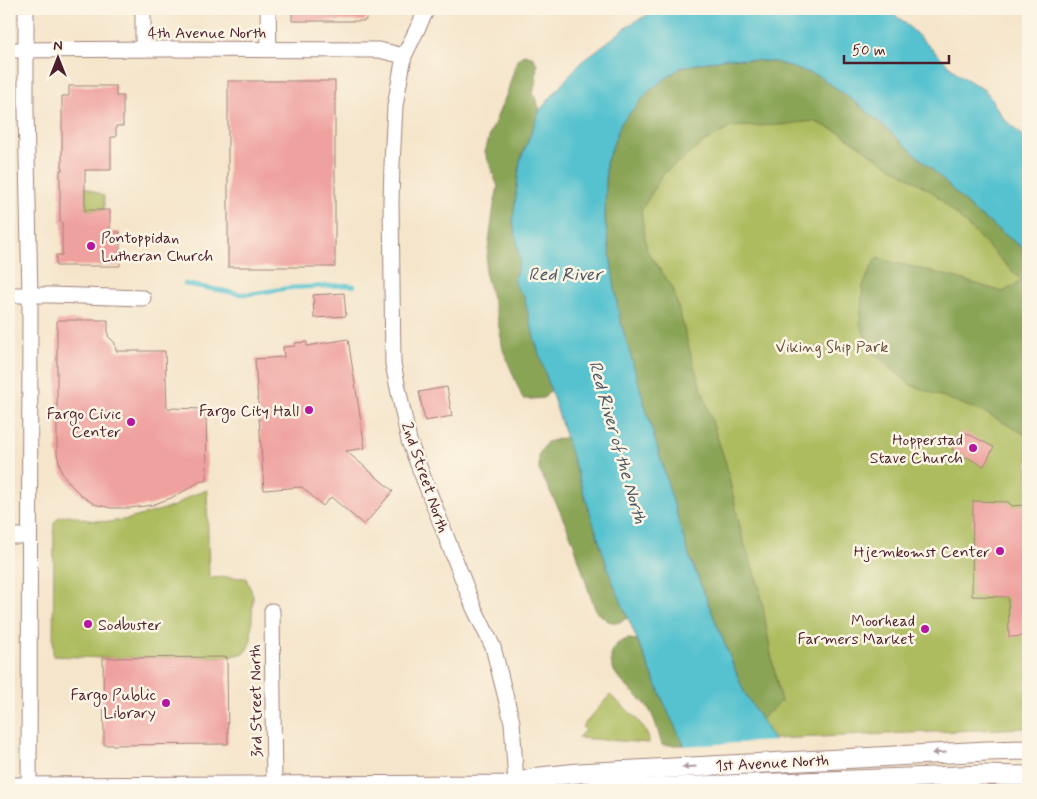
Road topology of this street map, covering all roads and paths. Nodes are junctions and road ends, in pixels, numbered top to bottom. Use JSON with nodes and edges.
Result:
{"nodes":[{"id":1,"x":26,"y":9,"type":"edge"},
{"id":2,"x":143,"y":9,"type":"edge"},
{"id":3,"x":268,"y":9,"type":"edge"},
{"id":4,"x":427,"y":9,"type":"edge"},
{"id":5,"x":143,"y":49,"type":"junction"},
{"id":6,"x":268,"y":49,"type":"junction"},
{"id":7,"x":9,"y":50,"type":"edge"},
{"id":8,"x":26,"y":50,"type":"junction"},
{"id":9,"x":404,"y":56,"type":"junction"},
{"id":10,"x":9,"y":295,"type":"edge"},
{"id":11,"x":30,"y":296,"type":"junction"},
{"id":12,"x":142,"y":298,"type":"dead end"},
{"id":13,"x":9,"y":536,"type":"edge"},
{"id":14,"x":29,"y":536,"type":"junction"},
{"id":15,"x":272,"y":611,"type":"dead end"},
{"id":16,"x":1028,"y":750,"type":"edge"},
{"id":17,"x":1028,"y":776,"type":"edge"},
{"id":18,"x":9,"y":785,"type":"edge"},
{"id":19,"x":274,"y":787,"type":"edge"},
{"id":20,"x":516,"y":787,"type":"edge"},
{"id":21,"x":29,"y":788,"type":"edge"},
{"id":22,"x":547,"y":790,"type":"edge"},
{"id":23,"x":595,"y":790,"type":"edge"}],
"edges":[{"from":1,"to":8,"type":"street"},
{"from":2,"to":5,"type":"street"},
{"from":3,"to":6,"type":"street"},
{"from":4,"to":9,"type":"street","name":"2nd Street North"},
{"from":5,"to":6,"type":"street","name":"4th Avenue North"},
{"from":5,"to":8,"type":"street","name":"4th Avenue North"},
{"from":6,"to":9,"type":"street","name":"4th Avenue North"},
{"from":7,"to":8,"type":"street","name":"4th Avenue North"},
{"from":8,"to":11,"type":"street"},
{"from":9,"to":20,"type":"street","name":"2nd Street North"},
{"from":10,"to":11,"type":"street"},
{"from":11,"to":12,"type":"street"},
{"from":11,"to":14,"type":"street"},
{"from":13,"to":14,"type":"street"},
{"from":14,"to":21,"type":"street"},
{"from":15,"to":19,"type":"street","name":"3rd Street North"},
{"from":16,"to":20,"type":"main road","name":"1st Avenue North","one_way":true},
{"from":17,"to":23,"type":"main road","name":"1st Avenue North"},
{"from":18,"to":21,"type":"street","name":"1st Avenue North"},
{"from":19,"to":20,"type":"street","name":"1st Avenue North"},
{"from":19,"to":21,"type":"street","name":"1st Avenue North"},
{"from":20,"to":22,"type":"main road","name":"1st Avenue North"}]}
